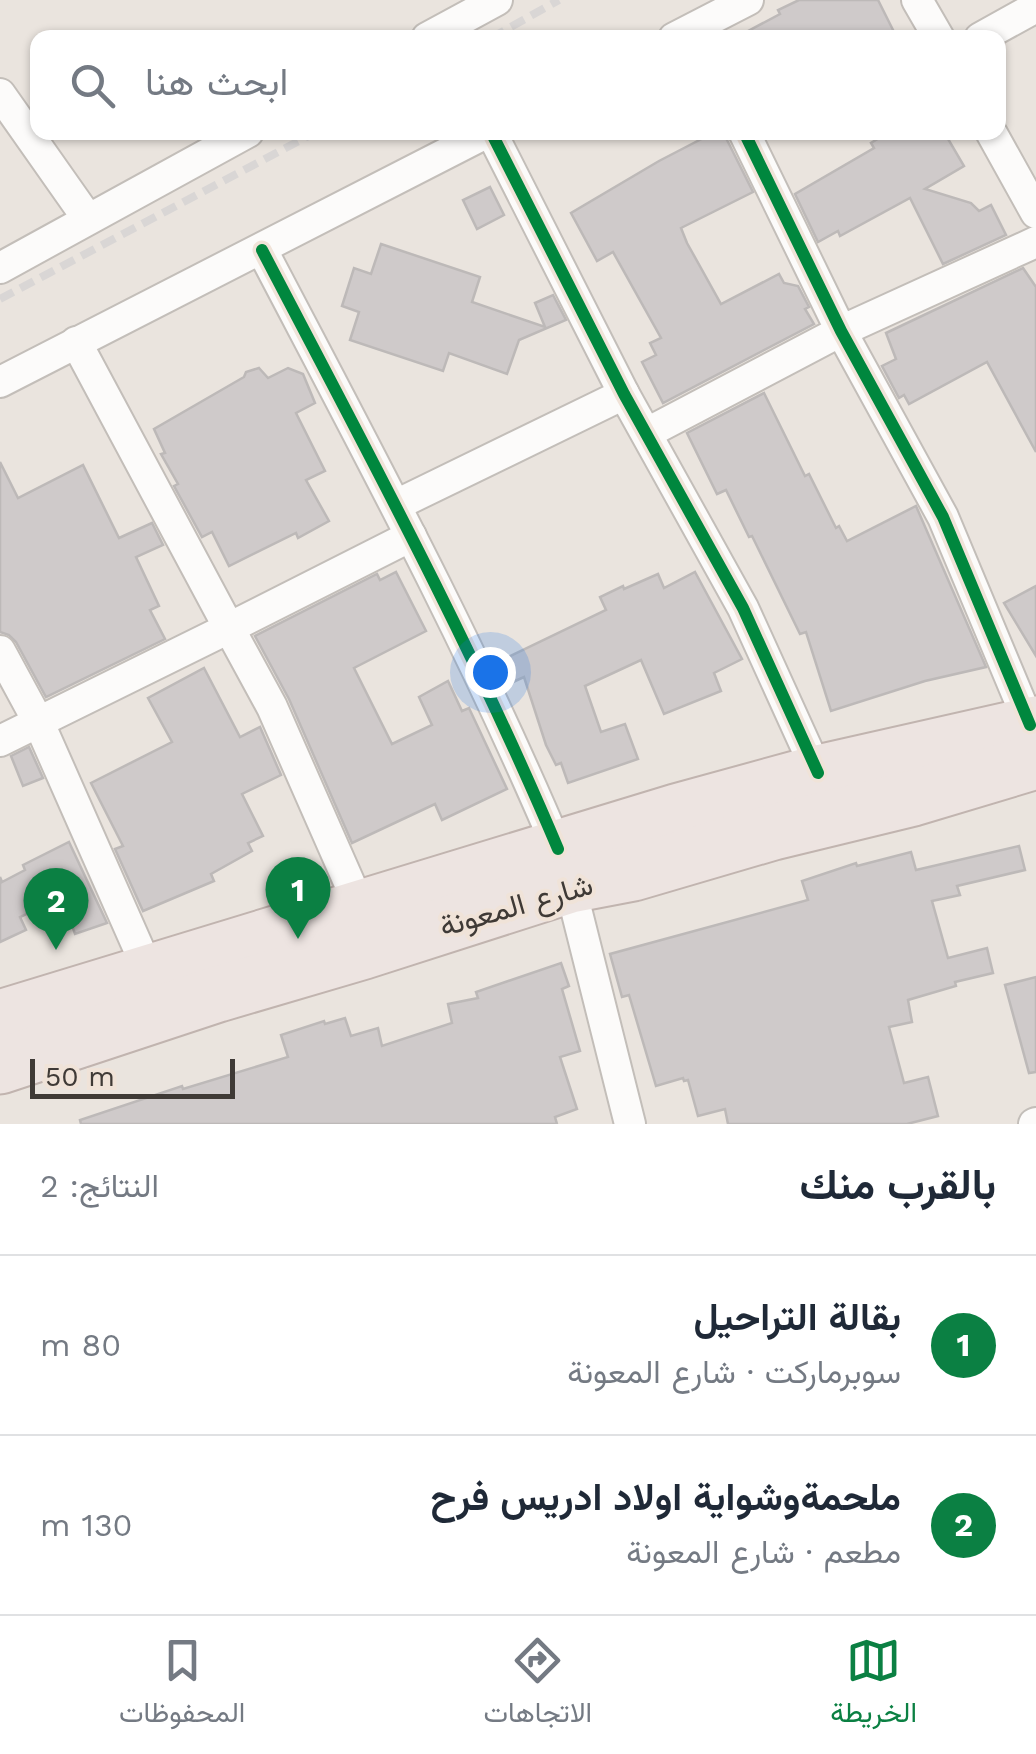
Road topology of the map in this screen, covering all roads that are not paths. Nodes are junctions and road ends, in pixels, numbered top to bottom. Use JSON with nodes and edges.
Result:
{"nodes":[{"id":1,"x":497,"y":0,"type":"edge"},
{"id":2,"x":748,"y":0,"type":"edge"},
{"id":3,"x":917,"y":0,"type":"edge"},
{"id":4,"x":1036,"y":7,"type":"edge"},
{"id":5,"x":441,"y":30,"type":"edge"},
{"id":6,"x":695,"y":30,"type":"edge"},
{"id":7,"x":934,"y":30,"type":"edge"},
{"id":8,"x":994,"y":30,"type":"edge"},
{"id":9,"x":0,"y":94,"type":"edge"},
{"id":10,"x":30,"y":137,"type":"edge"},
{"id":11,"x":32,"y":140,"type":"edge"},
{"id":12,"x":233,"y":140,"type":"edge"},
{"id":13,"x":475,"y":140,"type":"edge"},
{"id":14,"x":494,"y":140,"type":"edge"},
{"id":15,"x":748,"y":140,"type":"edge"},
{"id":16,"x":996,"y":140,"type":"edge"},
{"id":17,"x":1036,"y":213,"type":"edge"},
{"id":18,"x":88,"y":219,"type":"junction"},
{"id":19,"x":1036,"y":242,"type":"edge"},
{"id":20,"x":262,"y":250,"type":"junction"},
{"id":21,"x":0,"y":268,"type":"edge"},
{"id":22,"x":841,"y":331,"type":"junction"},
{"id":23,"x":76,"y":342,"type":"junction"},
{"id":24,"x":0,"y":382,"type":"edge"},
{"id":25,"x":624,"y":394,"type":"junction"},
{"id":26,"x":647,"y":433,"type":"junction"},
{"id":27,"x":396,"y":505,"type":"junction"},
{"id":28,"x":411,"y":536,"type":"junction"},
{"id":29,"x":229,"y":628,"type":"junction"},
{"id":30,"x":0,"y":651,"type":"edge"},
{"id":31,"x":39,"y":723,"type":"junction"},
{"id":32,"x":1034,"y":737,"type":"edge"},
{"id":33,"x":0,"y":741,"type":"edge"},
{"id":34,"x":818,"y":773,"type":"junction"},
{"id":35,"x":564,"y":867,"type":"junction"},
{"id":36,"x":360,"y":907,"type":"junction"},
{"id":37,"x":149,"y":972,"type":"junction"},
{"id":38,"x":0,"y":1018,"type":"edge"},
{"id":39,"x":0,"y":1066,"type":"edge"},
{"id":40,"x":630,"y":1124,"type":"edge"}],
"edges":[{"from":1,"to":5,"type":"street"},
{"from":2,"to":6,"type":"street"},
{"from":3,"to":7,"type":"street"},
{"from":4,"to":8,"type":"street"},
{"from":9,"to":10,"type":"street"},
{"from":11,"to":18,"type":"street"},
{"from":12,"to":18,"type":"street"},
{"from":13,"to":20,"type":"street"},
{"from":14,"to":25,"type":"street"},
{"from":15,"to":22,"type":"street"},
{"from":16,"to":17,"type":"street"},
{"from":18,"to":21,"type":"street"},
{"from":19,"to":22,"type":"street"},
{"from":20,"to":23,"type":"street"},
{"from":20,"to":27,"type":"street"},
{"from":22,"to":26,"type":"street"},
{"from":22,"to":32,"type":"street"},
{"from":23,"to":24,"type":"street"},
{"from":23,"to":29,"type":"street"},
{"from":25,"to":26,"type":"street"},
{"from":25,"to":27,"type":"street"},
{"from":26,"to":34,"type":"street"},
{"from":27,"to":28,"type":"street"},
{"from":28,"to":29,"type":"street"},
{"from":28,"to":35,"type":"street"},
{"from":29,"to":31,"type":"street"},
{"from":29,"to":36,"type":"street"},
{"from":30,"to":31,"type":"street"},
{"from":31,"to":33,"type":"street"},
{"from":31,"to":37,"type":"street"},
{"from":32,"to":34,"type":"highway","name":"شارع المعونة"},
{"from":32,"to":35,"type":"highway","name":"شارع المعونة"},
{"from":34,"to":35,"type":"highway","name":"شارع المعونة"},
{"from":35,"to":36,"type":"highway","name":"شارع المعونة"},
{"from":35,"to":39,"type":"highway","name":"شارع المعونة"},
{"from":35,"to":40,"type":"street"},
{"from":36,"to":37,"type":"highway","name":"شارع المعونة"},
{"from":37,"to":38,"type":"highway","name":"شارع المعونة"}]}
